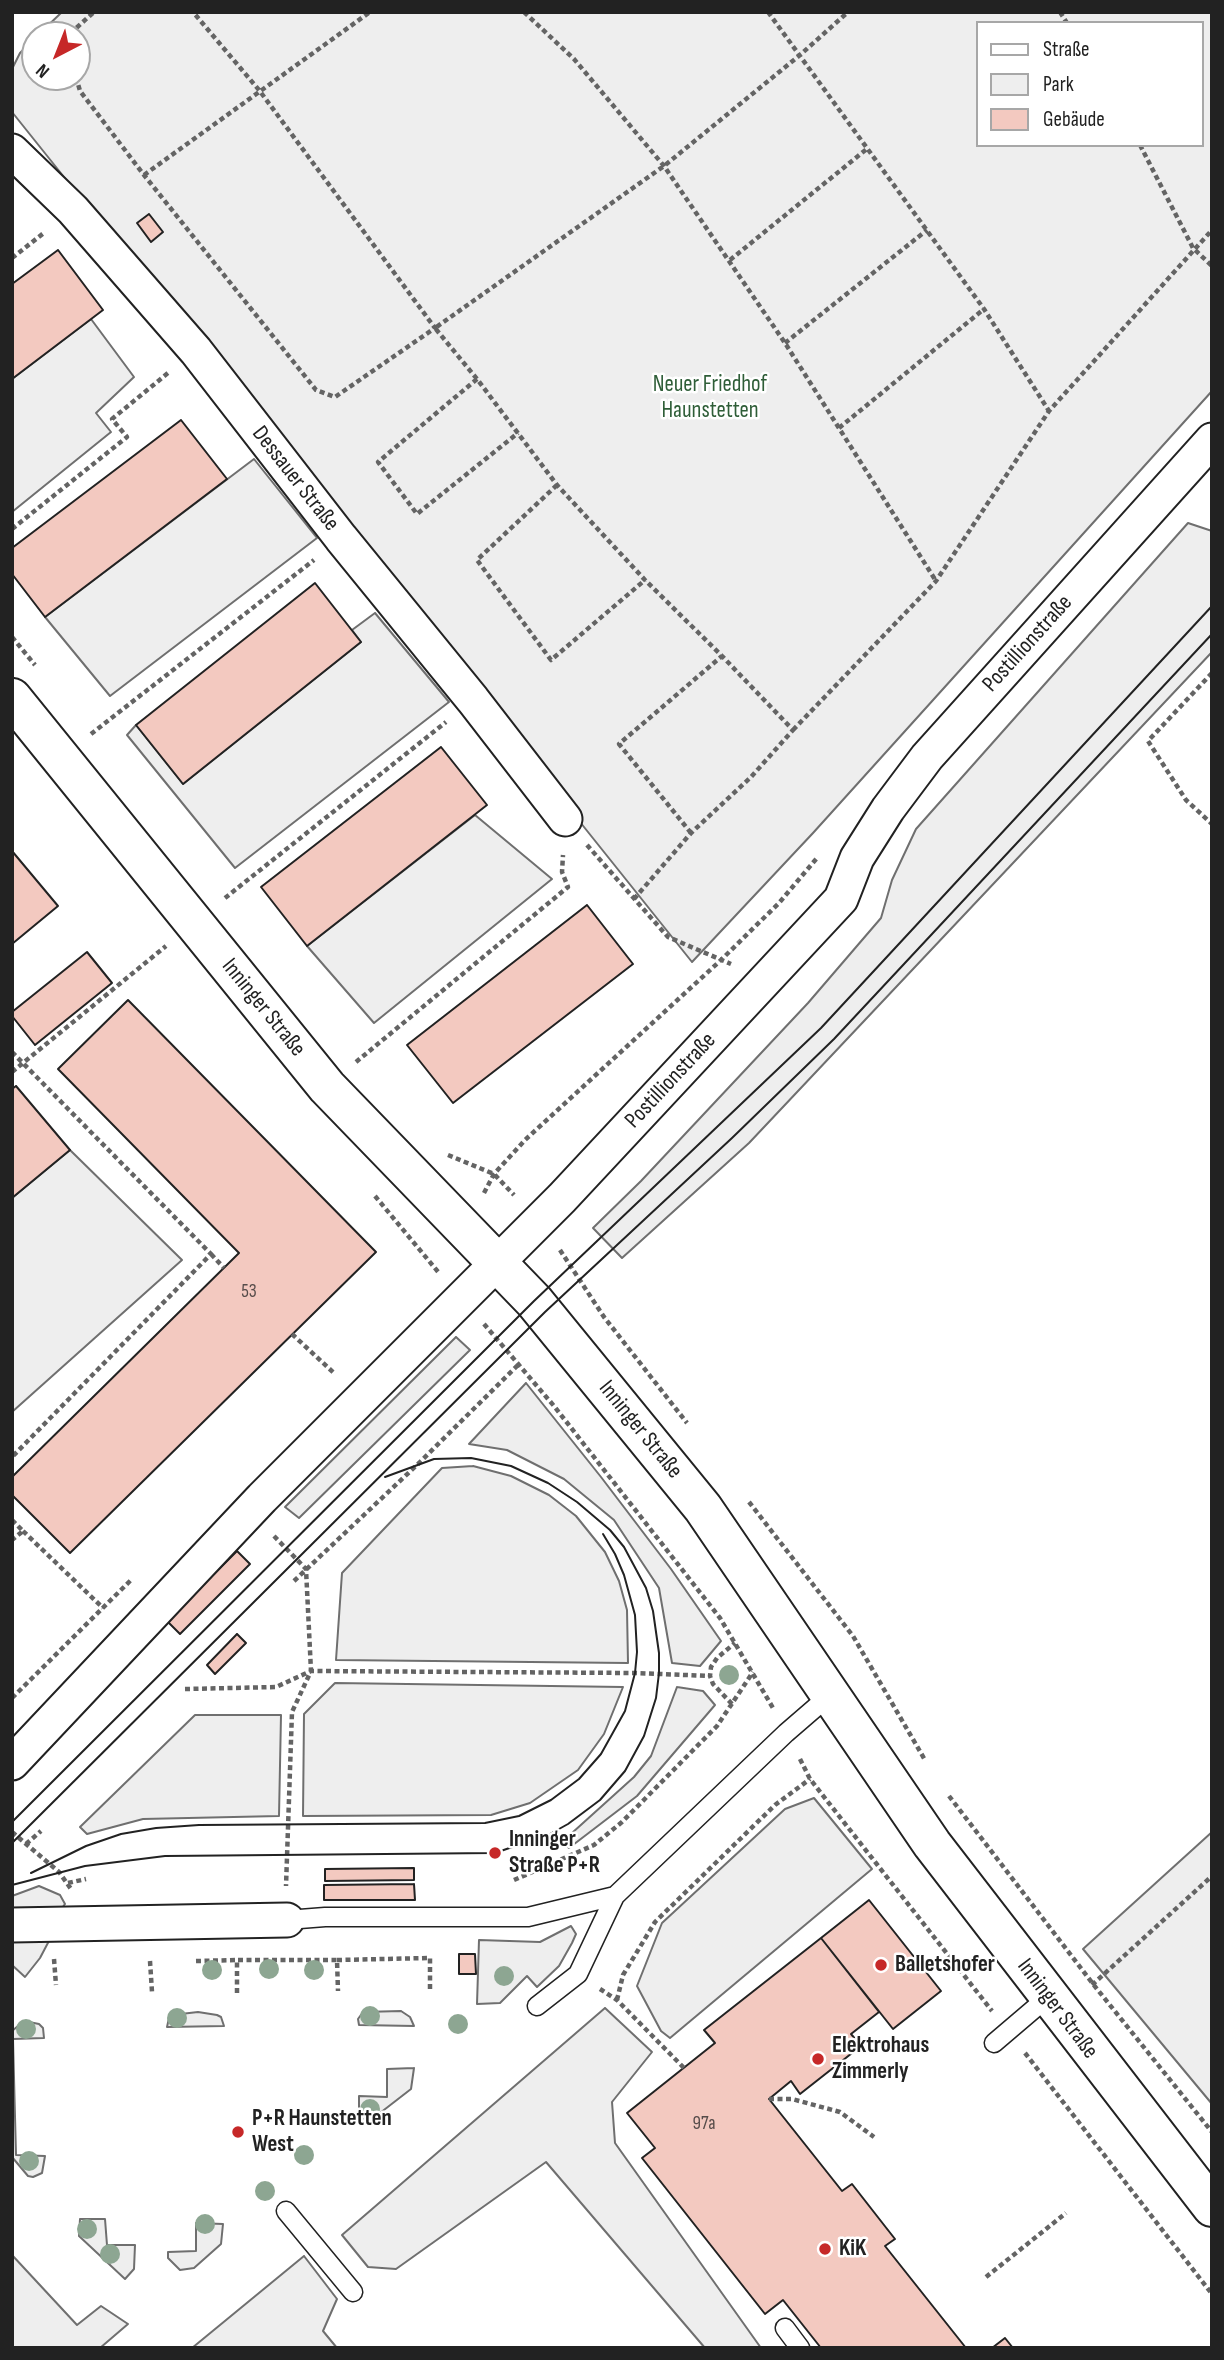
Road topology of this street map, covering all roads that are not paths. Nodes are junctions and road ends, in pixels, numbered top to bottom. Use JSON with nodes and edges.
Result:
{"nodes":[{"id":1,"x":12,"y":151,"type":"edge"},
{"id":2,"x":1212,"y":440,"type":"edge"},
{"id":3,"x":12,"y":698,"type":"edge"},
{"id":4,"x":565,"y":819,"type":"road end"},
{"id":5,"x":498,"y":1263,"type":"junction"},
{"id":6,"x":830,"y":1695,"type":"junction"},
{"id":7,"x":12,"y":1763,"type":"edge"},
{"id":8,"x":615,"y":1896,"type":"junction"},
{"id":9,"x":287,"y":1920,"type":"joint"},
{"id":10,"x":12,"y":1925,"type":"edge"},
{"id":11,"x":537,"y":2006,"type":"dead end"},
{"id":12,"x":1055,"y":2007,"type":"junction"},
{"id":13,"x":994,"y":2043,"type":"dead end"},
{"id":14,"x":1212,"y":2207,"type":"edge"},
{"id":15,"x":286,"y":2211,"type":"dead end"},
{"id":16,"x":352,"y":2292,"type":"dead end"},
{"id":17,"x":785,"y":2328,"type":"dead end"},
{"id":18,"x":800,"y":2348,"type":"edge"}],
"edges":[{"from":1,"to":4,"type":"street","name":"Dessauer Straße"},
{"from":2,"to":5,"type":"street","name":"Postillionstraße"},
{"from":3,"to":5,"type":"main road","name":"Inninger Straße"},
{"from":5,"to":6,"type":"main road","name":"Inninger Straße"},
{"from":5,"to":7,"type":"street","name":"Postillionstraße"},
{"from":6,"to":8,"type":"lane"},
{"from":6,"to":12,"type":"main road","name":"Inninger Straße"},
{"from":8,"to":9,"type":"lane"},
{"from":8,"to":11,"type":"lane"},
{"from":9,"to":10,"type":"street"},
{"from":12,"to":13,"type":"lane"},
{"from":12,"to":14,"type":"main road","name":"Inninger Straße"},
{"from":15,"to":16,"type":"lane"},
{"from":17,"to":18,"type":"lane"}]}
